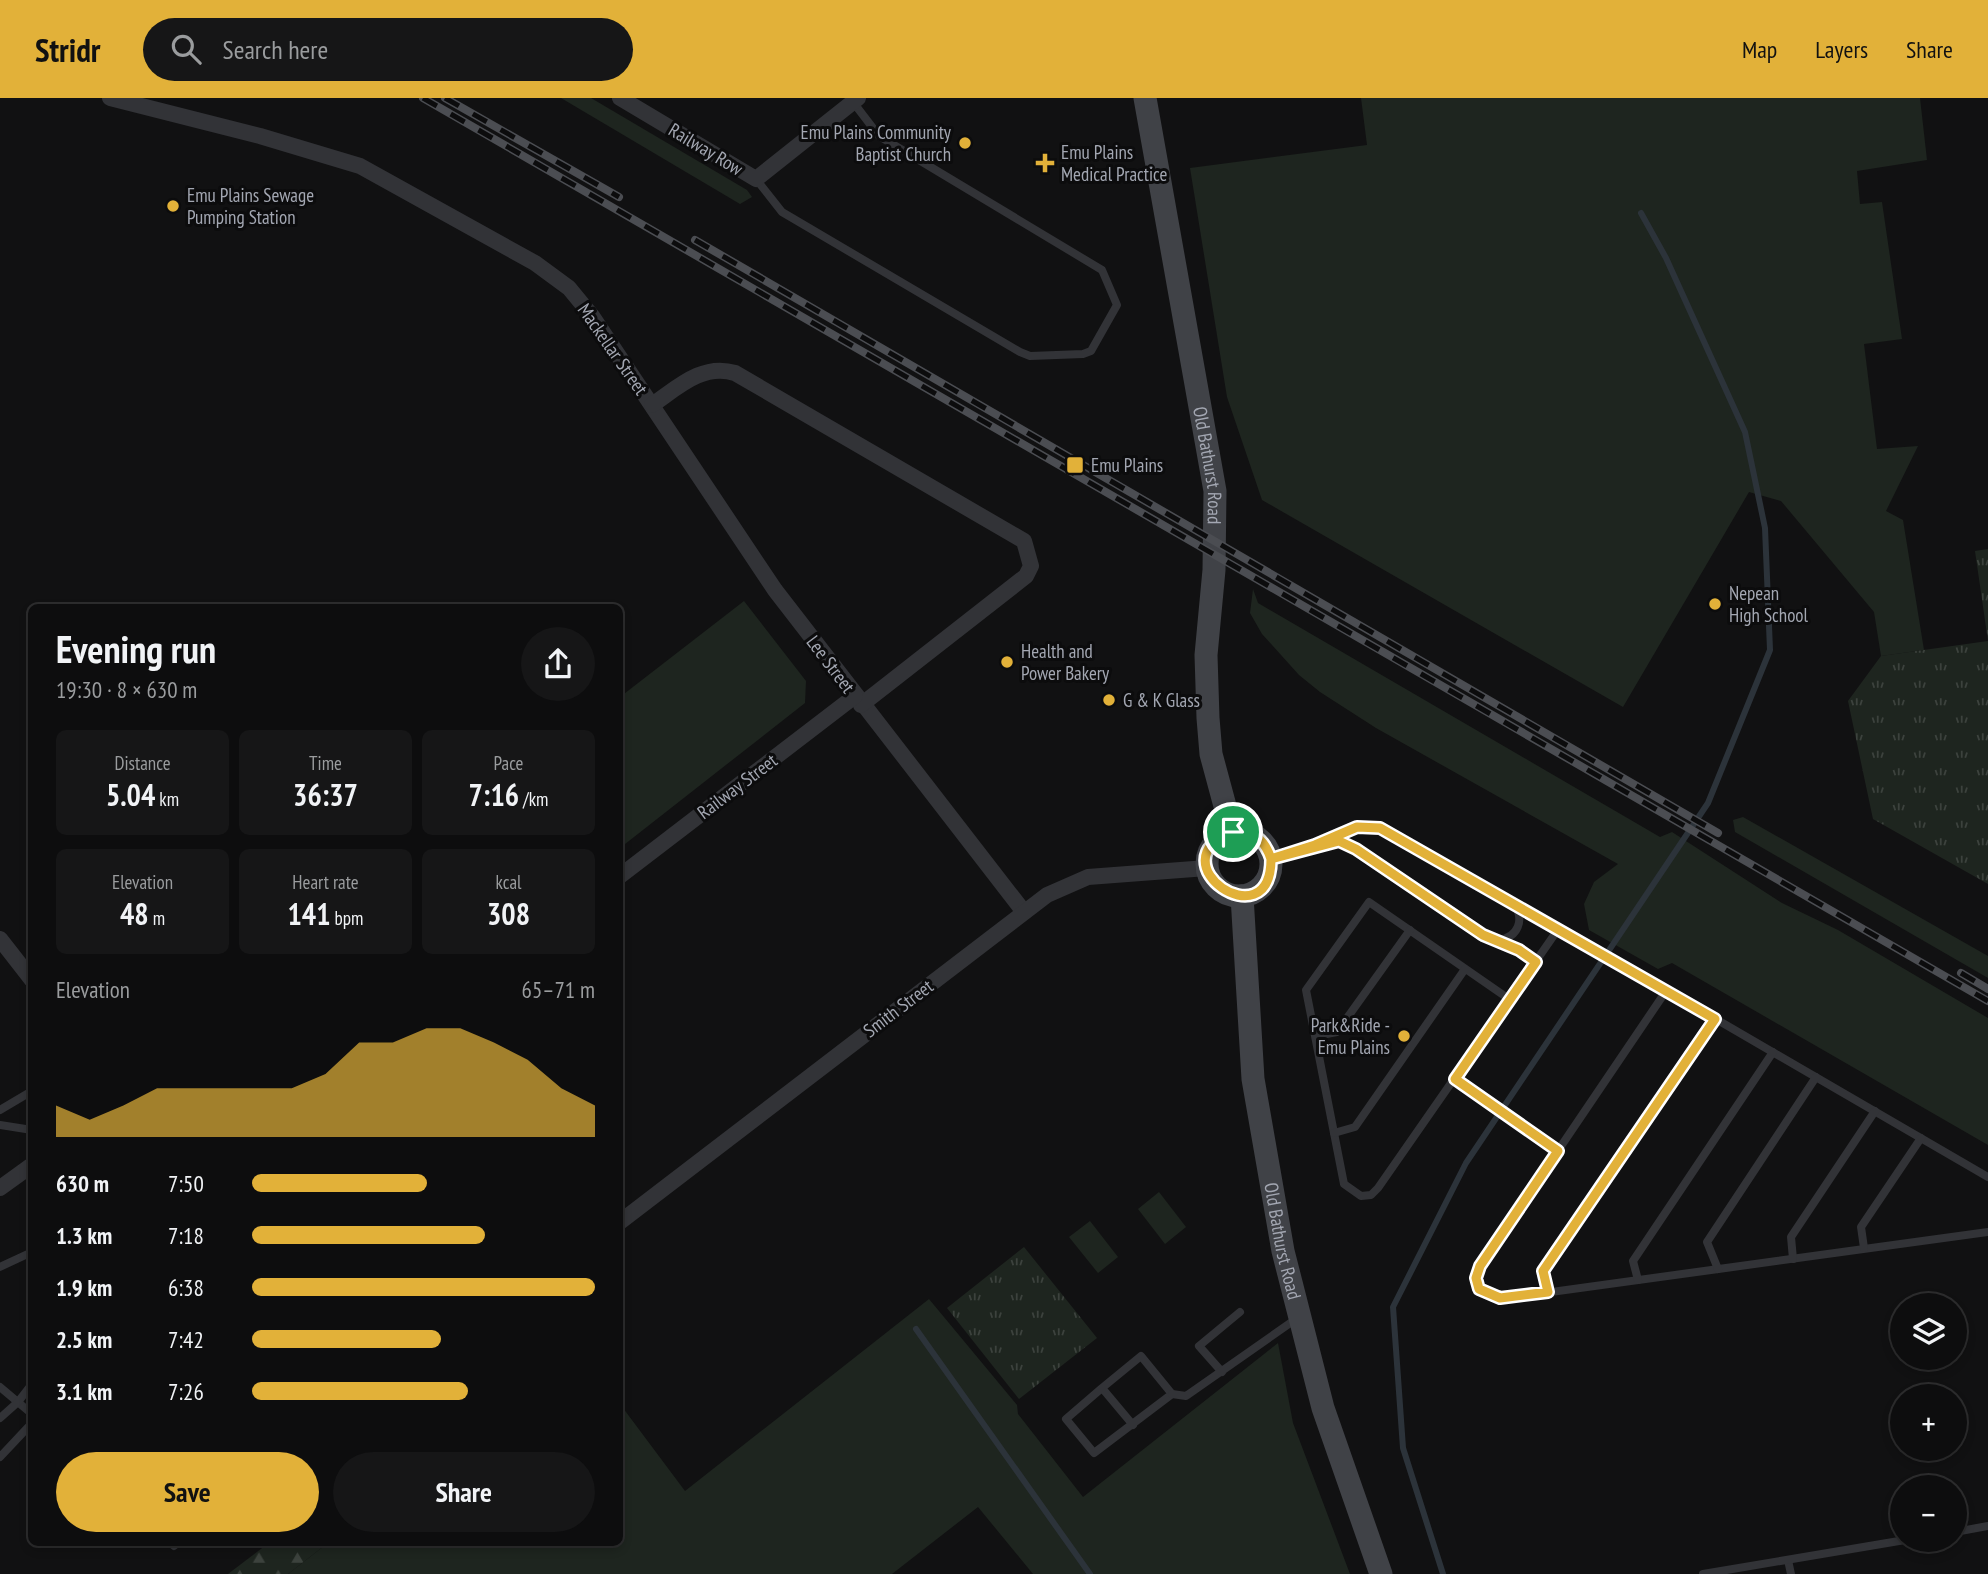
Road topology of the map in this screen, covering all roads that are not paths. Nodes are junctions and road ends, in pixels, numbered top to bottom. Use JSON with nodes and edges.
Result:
{"nodes":[{"id":1,"x":110,"y":98,"type":"edge"},
{"id":2,"x":620,"y":98,"type":"edge"},
{"id":3,"x":1145,"y":98,"type":"edge"},
{"id":4,"x":856,"y":100,"type":"edge"},
{"id":5,"x":756,"y":179,"type":"junction"},
{"id":6,"x":652,"y":405,"type":"junction"},
{"id":7,"x":858,"y":701,"type":"junction"},
{"id":8,"x":1233,"y":832,"type":"junction"},
{"id":9,"x":1315,"y":845,"type":"junction"},
{"id":10,"x":1271,"y":859,"type":"junction"},
{"id":11,"x":1207,"y":868,"type":"junction"},
{"id":12,"x":623,"y":874,"type":"edge"},
{"id":13,"x":1242,"y":896,"type":"junction"},
{"id":14,"x":1512,"y":901,"type":"junction"},
{"id":15,"x":1024,"y":912,"type":"junction"},
{"id":16,"x":1559,"y":928,"type":"junction"},
{"id":17,"x":1410,"y":930,"type":"junction"},
{"id":18,"x":0,"y":939,"type":"edge"},
{"id":19,"x":1494,"y":941,"type":"junction"},
{"id":20,"x":1536,"y":962,"type":"junction"},
{"id":21,"x":1465,"y":969,"type":"junction"},
{"id":22,"x":28,"y":976,"type":"edge"},
{"id":23,"x":1666,"y":991,"type":"junction"},
{"id":24,"x":1509,"y":999,"type":"junction"},
{"id":25,"x":1715,"y":1019,"type":"junction"},
{"id":26,"x":1316,"y":1037,"type":"junction"},
{"id":27,"x":1773,"y":1052,"type":"junction"},
{"id":28,"x":1816,"y":1077,"type":"junction"},
{"id":29,"x":1455,"y":1079,"type":"junction"},
{"id":30,"x":28,"y":1093,"type":"edge"},
{"id":31,"x":0,"y":1110,"type":"edge"},
{"id":32,"x":1875,"y":1111,"type":"junction"},
{"id":33,"x":0,"y":1125,"type":"edge"},
{"id":34,"x":28,"y":1129,"type":"edge"},
{"id":35,"x":1334,"y":1133,"type":"junction"},
{"id":36,"x":1921,"y":1138,"type":"junction"},
{"id":37,"x":1558,"y":1151,"type":"junction"},
{"id":38,"x":28,"y":1168,"type":"edge"},
{"id":39,"x":1988,"y":1177,"type":"edge"},
{"id":40,"x":0,"y":1188,"type":"edge"},
{"id":41,"x":623,"y":1220,"type":"edge"},
{"id":42,"x":1988,"y":1232,"type":"edge"},
{"id":43,"x":1864,"y":1248,"type":"junction"},
{"id":44,"x":28,"y":1254,"type":"edge"},
{"id":45,"x":1793,"y":1259,"type":"junction"},
{"id":46,"x":0,"y":1267,"type":"edge"},
{"id":47,"x":1718,"y":1269,"type":"junction"},
{"id":48,"x":1638,"y":1280,"type":"junction"},
{"id":49,"x":1548,"y":1292,"type":"junction"},
{"id":50,"x":1240,"y":1312,"type":"dead end"},
{"id":51,"x":1299,"y":1318,"type":"junction"},
{"id":52,"x":1222,"y":1372,"type":"junction"},
{"id":53,"x":0,"y":1387,"type":"edge"},
{"id":54,"x":1102,"y":1388,"type":"junction"},
{"id":55,"x":28,"y":1389,"type":"edge"},
{"id":56,"x":1172,"y":1394,"type":"junction"},
{"id":57,"x":18,"y":1402,"type":"junction"},
{"id":58,"x":28,"y":1411,"type":"edge"},
{"id":59,"x":0,"y":1418,"type":"edge"},
{"id":60,"x":1133,"y":1425,"type":"junction"},
{"id":61,"x":28,"y":1427,"type":"edge"},
{"id":62,"x":0,"y":1457,"type":"edge"},
{"id":63,"x":1988,"y":1526,"type":"edge"},
{"id":64,"x":1967,"y":1530,"type":"edge"},
{"id":65,"x":1890,"y":1543,"type":"edge"},
{"id":66,"x":1788,"y":1560,"type":"junction"},
{"id":67,"x":1381,"y":1574,"type":"edge"},
{"id":68,"x":1703,"y":1574,"type":"edge"},
{"id":69,"x":1791,"y":1574,"type":"edge"}],
"edges":[{"from":1,"to":6,"type":"street","name":"Mackellar Street"},
{"from":2,"to":5,"type":"street","name":"Railway Row"},
{"from":3,"to":8,"type":"main road","name":"Old Bathurst Road"},
{"from":4,"to":5,"type":"street"},
{"from":4,"to":5,"type":"lane"},
{"from":6,"to":7,"type":"street","name":"Lee Street"},
{"from":6,"to":7,"type":"street","name":"Mackellar Street"},
{"from":7,"to":12,"type":"street","name":"Railway Street"},
{"from":7,"to":15,"type":"street","name":"Lee Street"},
{"from":8,"to":10,"type":"main road"},
{"from":8,"to":11,"type":"main road"},
{"from":9,"to":10,"type":"lane"},
{"from":9,"to":14,"type":"lane"},
{"from":9,"to":19,"type":"lane"},
{"from":10,"to":13,"type":"main road"},
{"from":11,"to":13,"type":"main road"},
{"from":11,"to":15,"type":"street","name":"Smith Street"},
{"from":13,"to":51,"type":"main road","name":"Old Bathurst Road"},
{"from":14,"to":16,"type":"lane"},
{"from":14,"to":19,"type":"lane"},
{"from":15,"to":41,"type":"street","name":"Smith Street"},
{"from":16,"to":20,"type":"lane"},
{"from":16,"to":23,"type":"lane"},
{"from":17,"to":21,"type":"lane"},
{"from":17,"to":26,"type":"lane"},
{"from":17,"to":26,"type":"lane"},
{"from":18,"to":22,"type":"street"},
{"from":19,"to":20,"type":"lane"},
{"from":20,"to":24,"type":"lane"},
{"from":21,"to":24,"type":"lane"},
{"from":21,"to":35,"type":"lane"},
{"from":23,"to":25,"type":"lane"},
{"from":23,"to":37,"type":"lane"},
{"from":24,"to":29,"type":"lane"},
{"from":25,"to":27,"type":"lane"},
{"from":25,"to":49,"type":"lane"},
{"from":26,"to":35,"type":"lane"},
{"from":27,"to":28,"type":"lane"},
{"from":27,"to":48,"type":"lane"},
{"from":28,"to":32,"type":"lane"},
{"from":28,"to":47,"type":"lane"},
{"from":29,"to":35,"type":"lane"},
{"from":29,"to":37,"type":"lane"},
{"from":30,"to":31,"type":"lane"},
{"from":32,"to":36,"type":"lane"},
{"from":32,"to":45,"type":"lane"},
{"from":33,"to":34,"type":"lane"},
{"from":36,"to":39,"type":"lane"},
{"from":36,"to":43,"type":"lane"},
{"from":37,"to":49,"type":"lane"},
{"from":38,"to":40,"type":"street"},
{"from":42,"to":43,"type":"lane"},
{"from":43,"to":45,"type":"lane"},
{"from":44,"to":46,"type":"lane"},
{"from":45,"to":47,"type":"lane"},
{"from":47,"to":48,"type":"lane"},
{"from":48,"to":49,"type":"lane"},
{"from":50,"to":52,"type":"lane"},
{"from":51,"to":52,"type":"lane"},
{"from":51,"to":67,"type":"main road","name":"Old Bathurst Road"},
{"from":52,"to":56,"type":"lane"},
{"from":53,"to":57,"type":"lane"},
{"from":54,"to":56,"type":"lane"},
{"from":54,"to":60,"type":"lane"},
{"from":54,"to":60,"type":"lane"},
{"from":55,"to":57,"type":"lane"},
{"from":56,"to":60,"type":"lane"},
{"from":57,"to":58,"type":"lane"},
{"from":57,"to":59,"type":"lane"},
{"from":61,"to":62,"type":"lane"},
{"from":63,"to":64,"type":"lane"},
{"from":65,"to":66,"type":"lane"},
{"from":66,"to":68,"type":"lane"},
{"from":66,"to":69,"type":"lane"}]}
